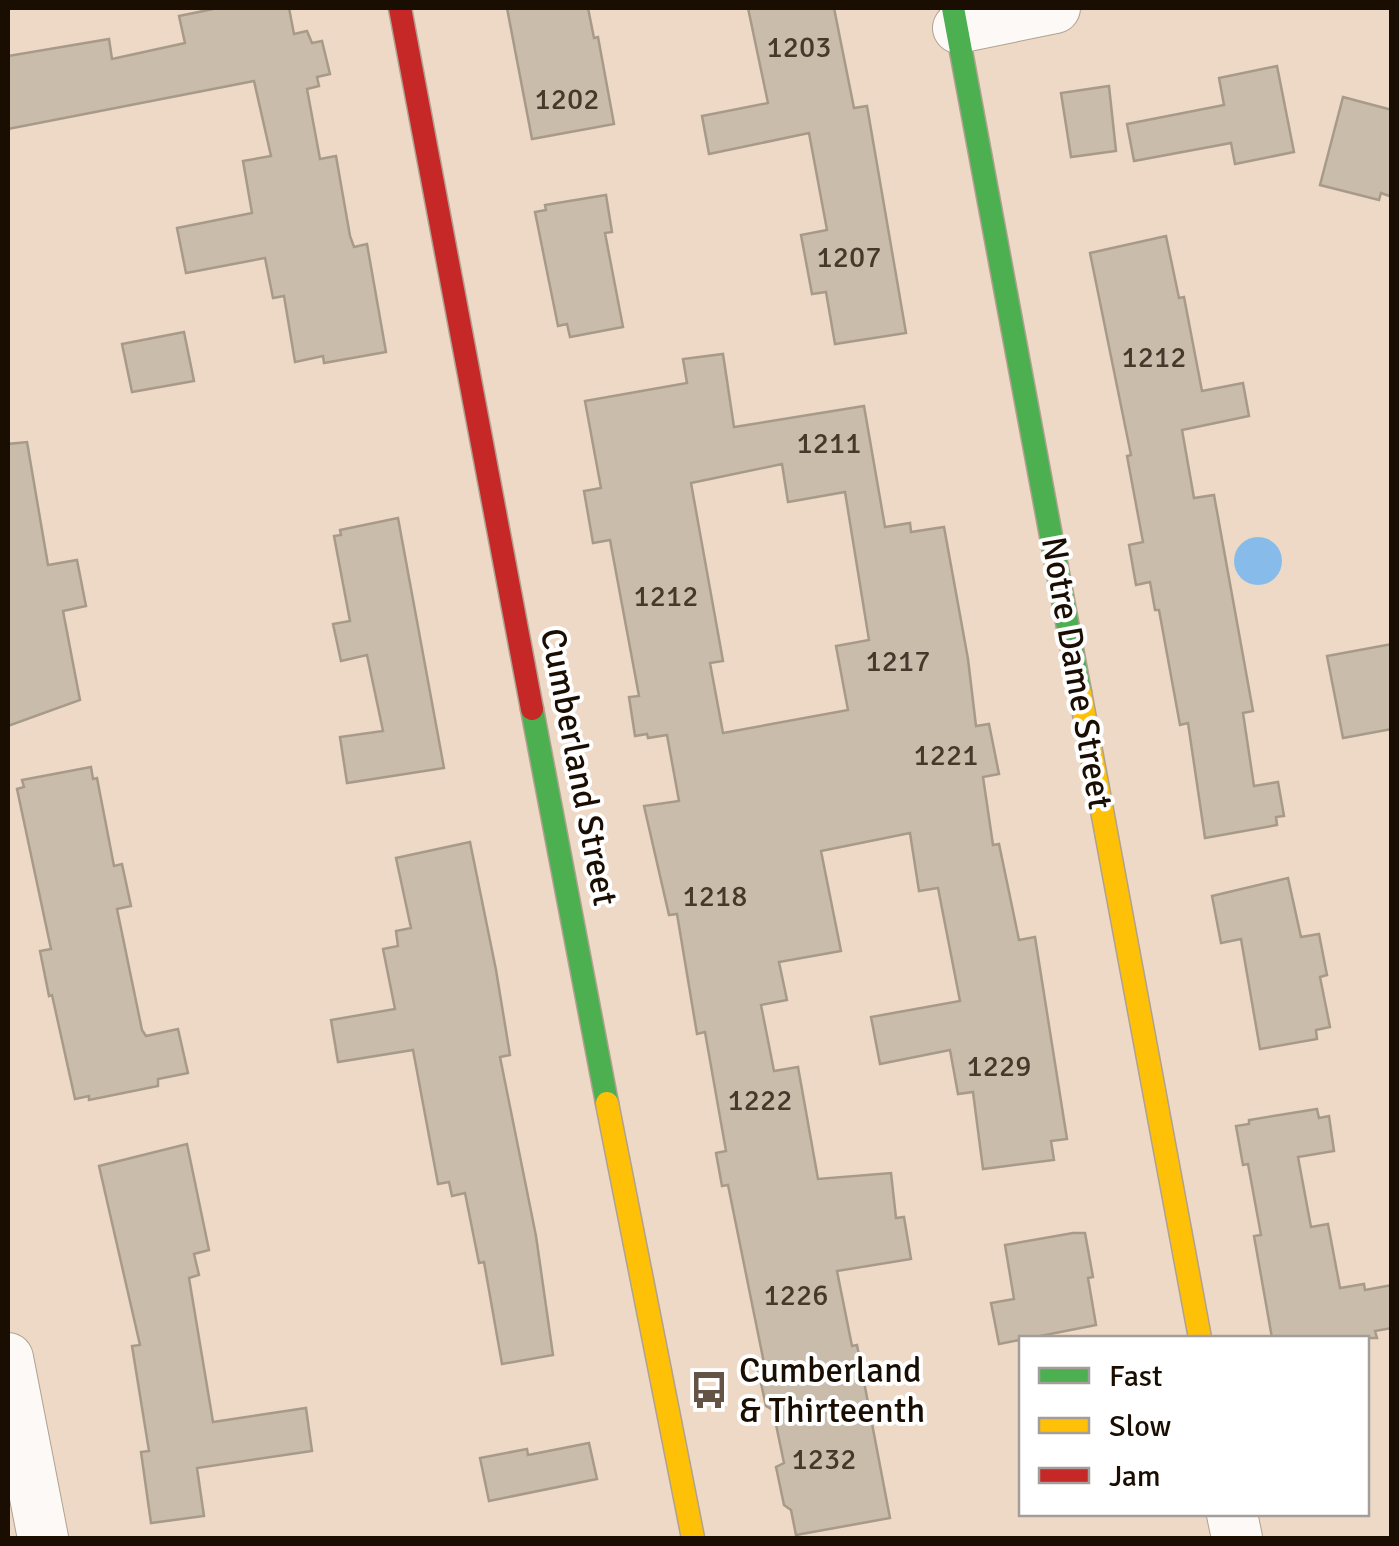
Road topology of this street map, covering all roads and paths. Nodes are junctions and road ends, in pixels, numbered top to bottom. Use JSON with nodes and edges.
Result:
{"nodes":[{"id":1,"x":400,"y":8,"type":"edge"},
{"id":2,"x":1054,"y":8,"type":"edge"},
{"id":3,"x":956,"y":18,"type":"edge"},
{"id":4,"x":1200,"y":1336,"type":"edge"},
{"id":5,"x":8,"y":1358,"type":"edge"},
{"id":6,"x":43,"y":1538,"type":"edge"},
{"id":7,"x":693,"y":1538,"type":"edge"}],
"edges":[{"from":1,"to":7,"type":"street","name":"Cumberland Street"},
{"from":2,"to":3,"type":"street"},
{"from":3,"to":4,"type":"street","name":"Notre Dame Street"},
{"from":5,"to":6,"type":"street"}]}
